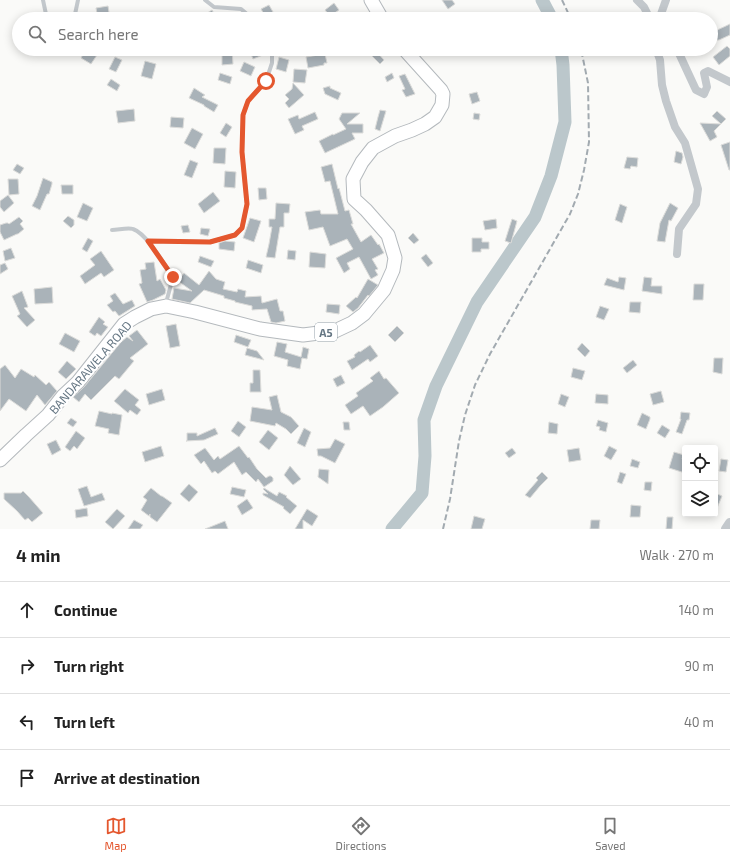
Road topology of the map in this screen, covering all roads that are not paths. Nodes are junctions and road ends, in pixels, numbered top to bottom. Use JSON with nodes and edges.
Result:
{"nodes":[{"id":1,"x":43,"y":0,"type":"edge"},
{"id":2,"x":78,"y":0,"type":"edge"},
{"id":3,"x":205,"y":0,"type":"edge"},
{"id":4,"x":371,"y":0,"type":"edge"},
{"id":5,"x":637,"y":0,"type":"edge"},
{"id":6,"x":666,"y":0,"type":"edge"},
{"id":7,"x":46,"y":12,"type":"edge"},
{"id":8,"x":75,"y":12,"type":"edge"},
{"id":9,"x":245,"y":12,"type":"edge"},
{"id":10,"x":378,"y":12,"type":"edge"},
{"id":11,"x":646,"y":12,"type":"edge"},
{"id":12,"x":662,"y":12,"type":"edge"},
{"id":13,"x":272,"y":56,"type":"edge"},
{"id":14,"x":410,"y":56,"type":"edge"},
{"id":15,"x":659,"y":56,"type":"edge"},
{"id":16,"x":680,"y":56,"type":"edge"},
{"id":17,"x":730,"y":82,"type":"edge"},
{"id":18,"x":112,"y":230,"type":"dead end"},
{"id":19,"x":148,"y":241,"type":"junction"},
{"id":20,"x":677,"y":254,"type":"dead end"},
{"id":21,"x":166,"y":306,"type":"junction"},
{"id":22,"x":0,"y":460,"type":"edge"},
{"id":23,"x":730,"y":523,"type":"edge"},
{"id":24,"x":726,"y":529,"type":"edge"}],
"edges":[{"from":1,"to":7,"type":"lane"},
{"from":2,"to":8,"type":"lane"},
{"from":3,"to":9,"type":"lane"},
{"from":4,"to":10,"type":"highway"},
{"from":5,"to":11,"type":"street"},
{"from":6,"to":12,"type":"street"},
{"from":13,"to":19,"type":"lane"},
{"from":14,"to":21,"type":"highway","name":"BANDARAWELA ROAD","number":"A5"},
{"from":15,"to":20,"type":"street"},
{"from":16,"to":17,"type":"street"},
{"from":18,"to":19,"type":"lane"},
{"from":19,"to":21,"type":"lane"},
{"from":21,"to":22,"type":"highway","name":"BANDARAWELA ROAD","number":"A5"},
{"from":23,"to":24,"type":"street"}]}
